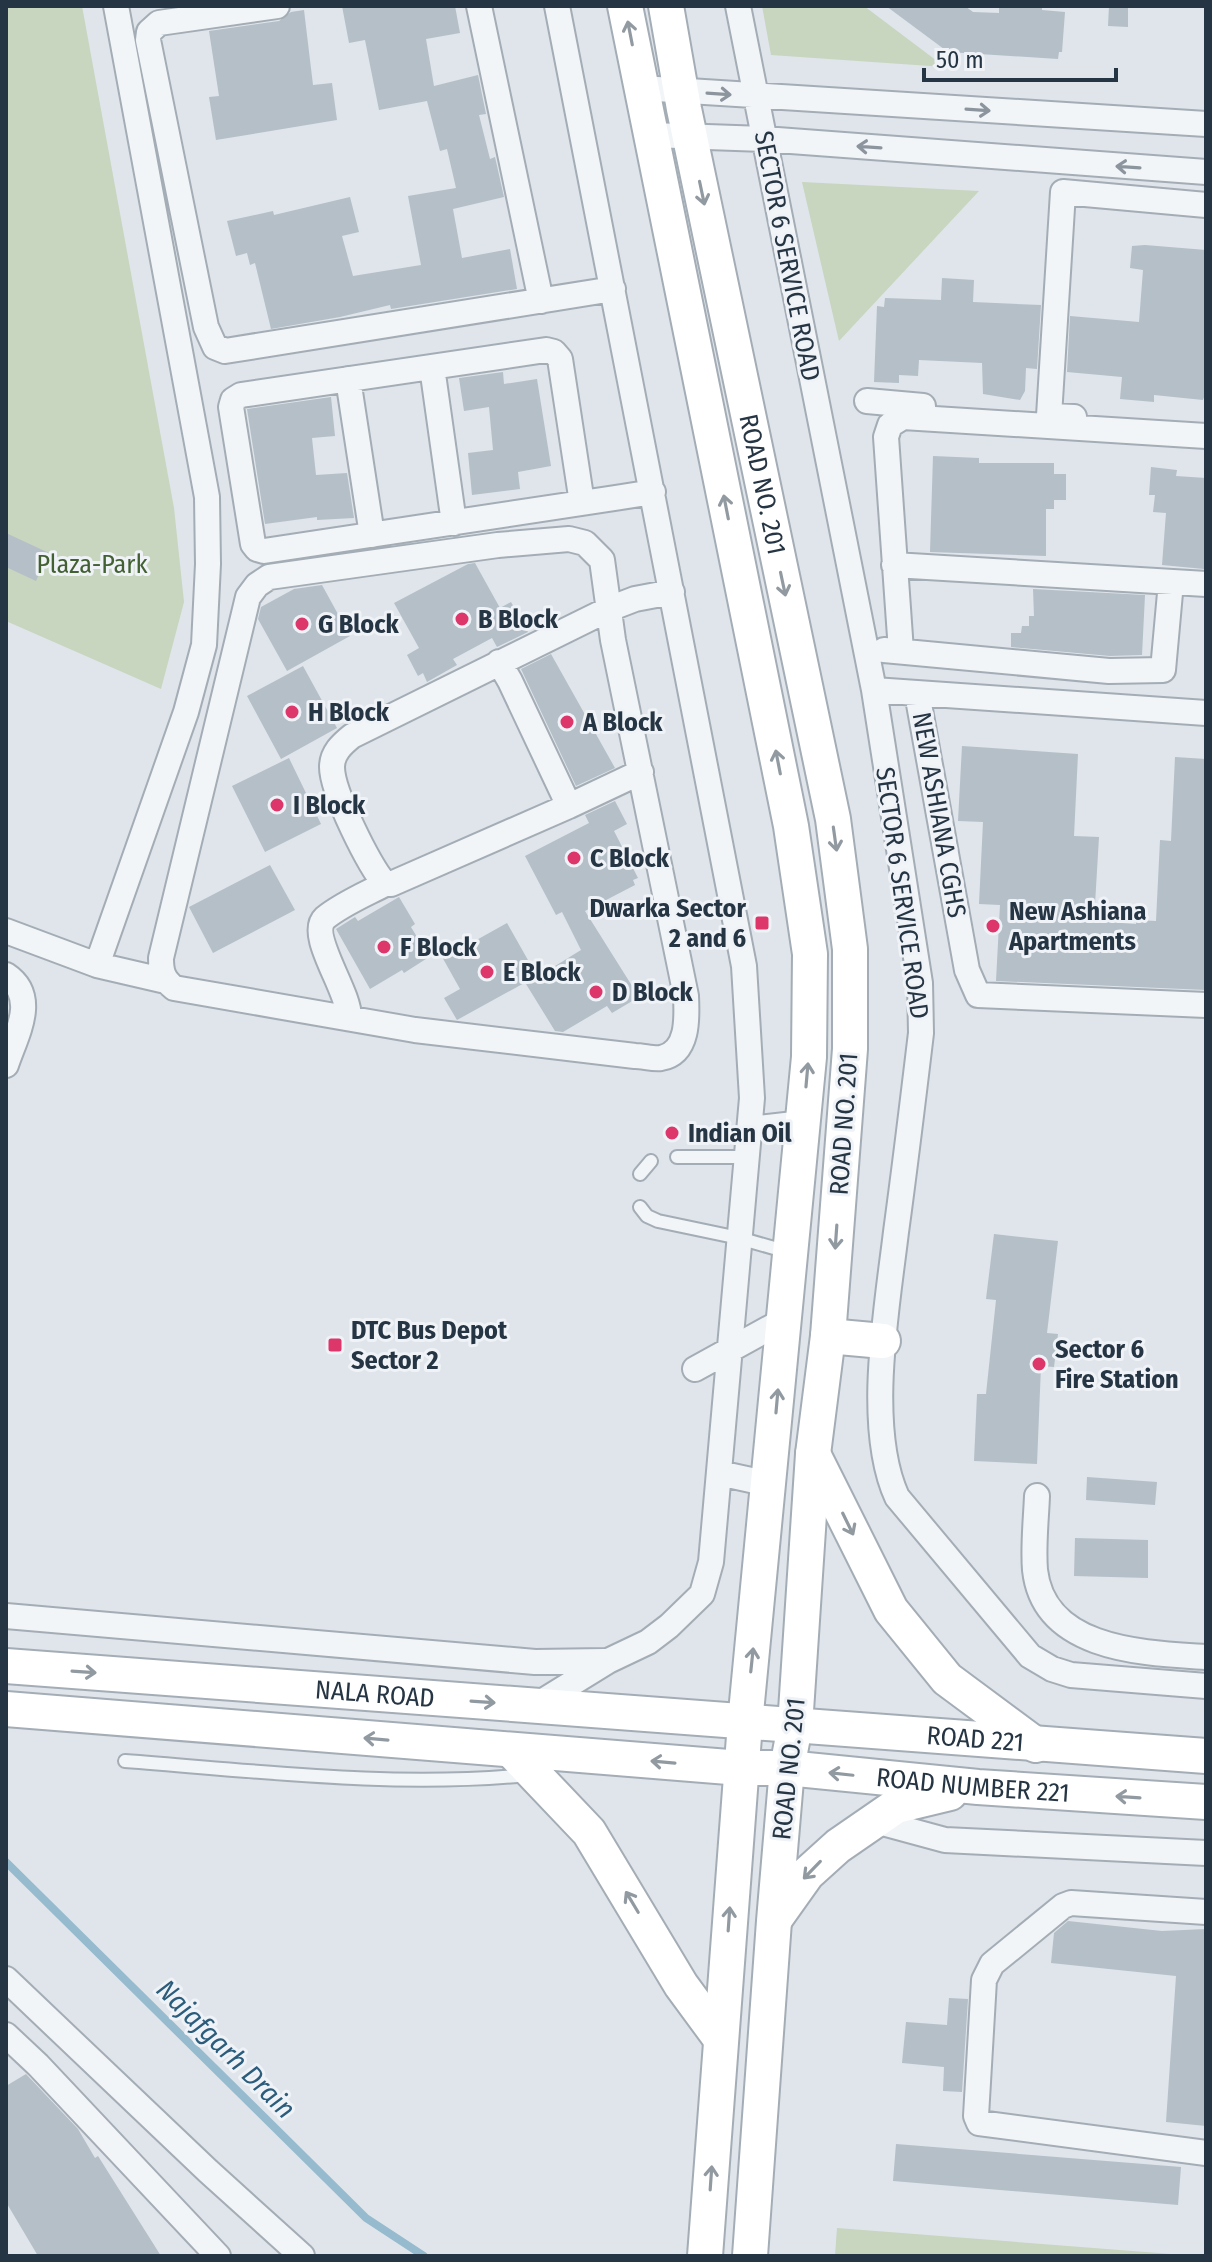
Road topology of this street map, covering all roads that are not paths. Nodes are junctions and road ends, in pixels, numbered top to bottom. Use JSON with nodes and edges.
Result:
{"nodes":[{"id":1,"x":116,"y":6,"type":"edge"},
{"id":2,"x":277,"y":6,"type":"edge"},
{"id":3,"x":479,"y":6,"type":"edge"},
{"id":4,"x":557,"y":6,"type":"edge"},
{"id":5,"x":625,"y":6,"type":"edge"},
{"id":6,"x":666,"y":6,"type":"edge"},
{"id":7,"x":738,"y":6,"type":"edge"},
{"id":8,"x":641,"y":88,"type":"junction"},
{"id":9,"x":681,"y":91,"type":"junction"},
{"id":10,"x":754,"y":96,"type":"junction"},
{"id":11,"x":1206,"y":124,"type":"edge"},
{"id":12,"x":651,"y":135,"type":"junction"},
{"id":13,"x":690,"y":136,"type":"junction"},
{"id":14,"x":764,"y":139,"type":"junction"},
{"id":15,"x":1206,"y":172,"type":"edge"},
{"id":16,"x":1206,"y":205,"type":"edge"},
{"id":17,"x":613,"y":289,"type":"junction"},
{"id":18,"x":541,"y":301,"type":"junction"},
{"id":19,"x":432,"y":367,"type":"junction"},
{"id":20,"x":348,"y":379,"type":"junction"},
{"id":21,"x":867,"y":401,"type":"dead end"},
{"id":22,"x":1049,"y":416,"type":"junction"},
{"id":23,"x":1206,"y":424,"type":"edge"},
{"id":24,"x":1206,"y":436,"type":"edge"},
{"id":25,"x":653,"y":492,"type":"junction"},
{"id":26,"x":582,"y":503,"type":"junction"},
{"id":27,"x":454,"y":523,"type":"junction"},
{"id":28,"x":372,"y":535,"type":"junction"},
{"id":29,"x":894,"y":565,"type":"junction"},
{"id":30,"x":1171,"y":582,"type":"junction"},
{"id":31,"x":1206,"y":584,"type":"edge"},
{"id":32,"x":672,"y":592,"type":"junction"},
{"id":33,"x":609,"y":609,"type":"junction"},
{"id":34,"x":866,"y":649,"type":"junction"},
{"id":35,"x":901,"y":651,"type":"junction"},
{"id":36,"x":499,"y":662,"type":"junction"},
{"id":37,"x":874,"y":690,"type":"junction"},
{"id":38,"x":917,"y":693,"type":"junction"},
{"id":39,"x":1206,"y":713,"type":"edge"},
{"id":40,"x":641,"y":772,"type":"junction"},
{"id":41,"x":569,"y":806,"type":"junction"},
{"id":42,"x":385,"y":884,"type":"junction"},
{"id":43,"x":6,"y":931,"type":"edge"},
{"id":44,"x":97,"y":965,"type":"junction"},
{"id":45,"x":6,"y":975,"type":"edge"},
{"id":46,"x":166,"y":981,"type":"junction"},
{"id":47,"x":1206,"y":1005,"type":"edge"},
{"id":48,"x":349,"y":1017,"type":"junction"},
{"id":49,"x":6,"y":1065,"type":"edge"},
{"id":50,"x":803,"y":1123,"type":"junction"},
{"id":51,"x":749,"y":1129,"type":"junction"},
{"id":52,"x":677,"y":1157,"type":"dead end"},
{"id":53,"x":747,"y":1157,"type":"junction"},
{"id":54,"x":651,"y":1161,"type":"dead end"},
{"id":55,"x":640,"y":1174,"type":"dead end"},
{"id":56,"x":640,"y":1207,"type":"dead end"},
{"id":57,"x":739,"y":1238,"type":"junction"},
{"id":58,"x":791,"y":1253,"type":"junction"},
{"id":59,"x":784,"y":1320,"type":"junction"},
{"id":60,"x":828,"y":1336,"type":"junction"},
{"id":61,"x":883,"y":1341,"type":"junction"},
{"id":62,"x":730,"y":1349,"type":"junction"},
{"id":63,"x":695,"y":1369,"type":"dead end"},
{"id":64,"x":813,"y":1454,"type":"junction"},
{"id":65,"x":719,"y":1473,"type":"junction"},
{"id":66,"x":769,"y":1484,"type":"junction"},
{"id":67,"x":1037,"y":1496,"type":"dead end"},
{"id":68,"x":6,"y":1616,"type":"edge"},
{"id":69,"x":1206,"y":1657,"type":"edge"},
{"id":70,"x":608,"y":1661,"type":"junction"},
{"id":71,"x":6,"y":1666,"type":"edge"},
{"id":72,"x":1206,"y":1686,"type":"edge"},
{"id":73,"x":535,"y":1706,"type":"junction"},
{"id":74,"x":6,"y":1709,"type":"edge"},
{"id":75,"x":745,"y":1723,"type":"junction"},
{"id":76,"x":795,"y":1726,"type":"junction"},
{"id":77,"x":1036,"y":1745,"type":"junction"},
{"id":78,"x":1206,"y":1756,"type":"edge"},
{"id":79,"x":125,"y":1761,"type":"dead end"},
{"id":80,"x":523,"y":1762,"type":"junction"},
{"id":81,"x":741,"y":1768,"type":"junction"},
{"id":82,"x":787,"y":1768,"type":"junction"},
{"id":83,"x":978,"y":1787,"type":"junction"},
{"id":84,"x":1206,"y":1802,"type":"edge"},
{"id":85,"x":875,"y":1821,"type":"junction"},
{"id":86,"x":1206,"y":1853,"type":"edge"},
{"id":87,"x":1206,"y":1912,"type":"edge"},
{"id":88,"x":774,"y":1921,"type":"junction"},
{"id":89,"x":6,"y":1979,"type":"edge"},
{"id":90,"x":6,"y":2035,"type":"edge"},
{"id":91,"x":720,"y":2038,"type":"junction"},
{"id":92,"x":1206,"y":2153,"type":"edge"},
{"id":93,"x":218,"y":2256,"type":"edge"},
{"id":94,"x":302,"y":2256,"type":"edge"},
{"id":95,"x":705,"y":2256,"type":"edge"},
{"id":96,"x":750,"y":2256,"type":"edge"}],
"edges":[{"from":1,"to":44,"type":"street"},
{"from":2,"to":18,"type":"street"},
{"from":3,"to":18,"type":"street"},
{"from":4,"to":17,"type":"street"},
{"from":8,"to":5,"type":"main road","name":"ROAD NO. 201","one_way":true},
{"from":6,"to":9,"type":"main road","name":"ROAD NO. 201"},
{"from":7,"to":10,"type":"street","name":"SECTOR 6 SERVICE ROAD"},
{"from":8,"to":9,"type":"street"},
{"from":8,"to":12,"type":"main road","name":"ROAD NO. 201"},
{"from":9,"to":10,"type":"street","one_way":true},
{"from":9,"to":13,"type":"main road","name":"ROAD NO. 201"},
{"from":10,"to":11,"type":"street","one_way":true},
{"from":10,"to":14,"type":"street","name":"SECTOR 6 SERVICE ROAD"},
{"from":12,"to":13,"type":"street"},
{"from":50,"to":12,"type":"main road","name":"ROAD NO. 201","one_way":true},
{"from":13,"to":14,"type":"street"},
{"from":13,"to":60,"type":"main road","name":"ROAD NO. 201","one_way":true},
{"from":15,"to":14,"type":"street","one_way":true},
{"from":14,"to":34,"type":"street","name":"SECTOR 6 SERVICE ROAD"},
{"from":16,"to":22,"type":"street"},
{"from":17,"to":18,"type":"street"},
{"from":17,"to":25,"type":"street"},
{"from":19,"to":20,"type":"street"},
{"from":19,"to":26,"type":"street"},
{"from":19,"to":27,"type":"street"},
{"from":20,"to":28,"type":"street"},
{"from":20,"to":28,"type":"street"},
{"from":21,"to":22,"type":"street"},
{"from":22,"to":23,"type":"street"},
{"from":24,"to":29,"type":"street"},
{"from":25,"to":26,"type":"street"},
{"from":25,"to":32,"type":"street"},
{"from":26,"to":27,"type":"street"},
{"from":27,"to":28,"type":"street"},
{"from":29,"to":30,"type":"street"},
{"from":29,"to":35,"type":"street"},
{"from":30,"to":31,"type":"street"},
{"from":30,"to":35,"type":"street"},
{"from":32,"to":33,"type":"street"},
{"from":32,"to":51,"type":"street"},
{"from":33,"to":36,"type":"street"},
{"from":33,"to":40,"type":"street"},
{"from":33,"to":46,"type":"street"},
{"from":34,"to":35,"type":"street"},
{"from":34,"to":37,"type":"street","name":"SECTOR 6 SERVICE ROAD"},
{"from":36,"to":41,"type":"street"},
{"from":36,"to":42,"type":"street"},
{"from":37,"to":38,"type":"street"},
{"from":37,"to":61,"type":"street","name":"SECTOR 6 SERVICE ROAD"},
{"from":38,"to":39,"type":"street","name":"NEW ASHIANA CGHS"},
{"from":38,"to":47,"type":"street","name":"NEW ASHIANA CGHS"},
{"from":40,"to":41,"type":"street"},
{"from":40,"to":48,"type":"street"},
{"from":41,"to":42,"type":"street"},
{"from":42,"to":48,"type":"street"},
{"from":43,"to":44,"type":"street"},
{"from":44,"to":46,"type":"street"},
{"from":45,"to":49,"type":"street"},
{"from":46,"to":48,"type":"street"},
{"from":50,"to":51,"type":"street"},
{"from":50,"to":58,"type":"main road","name":"ROAD NO. 201"},
{"from":51,"to":53,"type":"street"},
{"from":52,"to":53,"type":"lane"},
{"from":53,"to":57,"type":"street"},
{"from":54,"to":55,"type":"lane"},
{"from":56,"to":57,"type":"lane"},
{"from":57,"to":58,"type":"lane"},
{"from":57,"to":62,"type":"street"},
{"from":58,"to":59,"type":"main road","name":"ROAD NO. 201"},
{"from":59,"to":62,"type":"street"},
{"from":66,"to":59,"type":"main road","name":"ROAD NO. 201","one_way":true},
{"from":60,"to":61,"type":"main road"},
{"from":60,"to":64,"type":"main road","name":"ROAD NO. 201"},
{"from":61,"to":72,"type":"street","name":"SECTOR 6 SERVICE ROAD"},
{"from":62,"to":63,"type":"street"},
{"from":62,"to":65,"type":"street"},
{"from":64,"to":76,"type":"main road","name":"ROAD NO. 201"},
{"from":64,"to":77,"type":"main road","one_way":true},
{"from":65,"to":66,"type":"street"},
{"from":65,"to":70,"type":"street"},
{"from":75,"to":66,"type":"main road","name":"ROAD NO. 201","one_way":true},
{"from":67,"to":69,"type":"street"},
{"from":68,"to":70,"type":"street"},
{"from":70,"to":73,"type":"street"},
{"from":71,"to":73,"type":"main road","name":"NALA ROAD","one_way":true},
{"from":73,"to":75,"type":"main road","name":"NALA ROAD"},
{"from":80,"to":74,"type":"main road","name":"NALA ROAD","one_way":true},
{"from":75,"to":76,"type":"main road","name":"ROAD 221"},
{"from":75,"to":81,"type":"main road","name":"ROAD NO. 201"},
{"from":76,"to":77,"type":"main road","name":"ROAD 221"},
{"from":76,"to":82,"type":"main road","name":"ROAD NO. 201"},
{"from":77,"to":78,"type":"main road","name":"ROAD 221"},
{"from":79,"to":80,"type":"lane"},
{"from":81,"to":80,"type":"main road","name":"NALA ROAD","one_way":true},
{"from":91,"to":80,"type":"main road","one_way":true},
{"from":81,"to":82,"type":"main road","name":"ROAD NUMBER 221"},
{"from":91,"to":81,"type":"main road","name":"ROAD NO. 201","one_way":true},
{"from":83,"to":82,"type":"main road","name":"ROAD NUMBER 221","one_way":true},
{"from":82,"to":88,"type":"main road","name":"ROAD NO. 201"},
{"from":84,"to":83,"type":"main road","name":"ROAD NUMBER 221","one_way":true},
{"from":83,"to":85,"type":"main road"},
{"from":85,"to":86,"type":"street"},
{"from":85,"to":88,"type":"main road","one_way":true},
{"from":87,"to":92,"type":"street"},
{"from":88,"to":96,"type":"main road","name":"ROAD NO. 201"},
{"from":89,"to":94,"type":"street"},
{"from":90,"to":93,"type":"street"},
{"from":95,"to":91,"type":"main road","name":"ROAD NO. 201","one_way":true}]}
